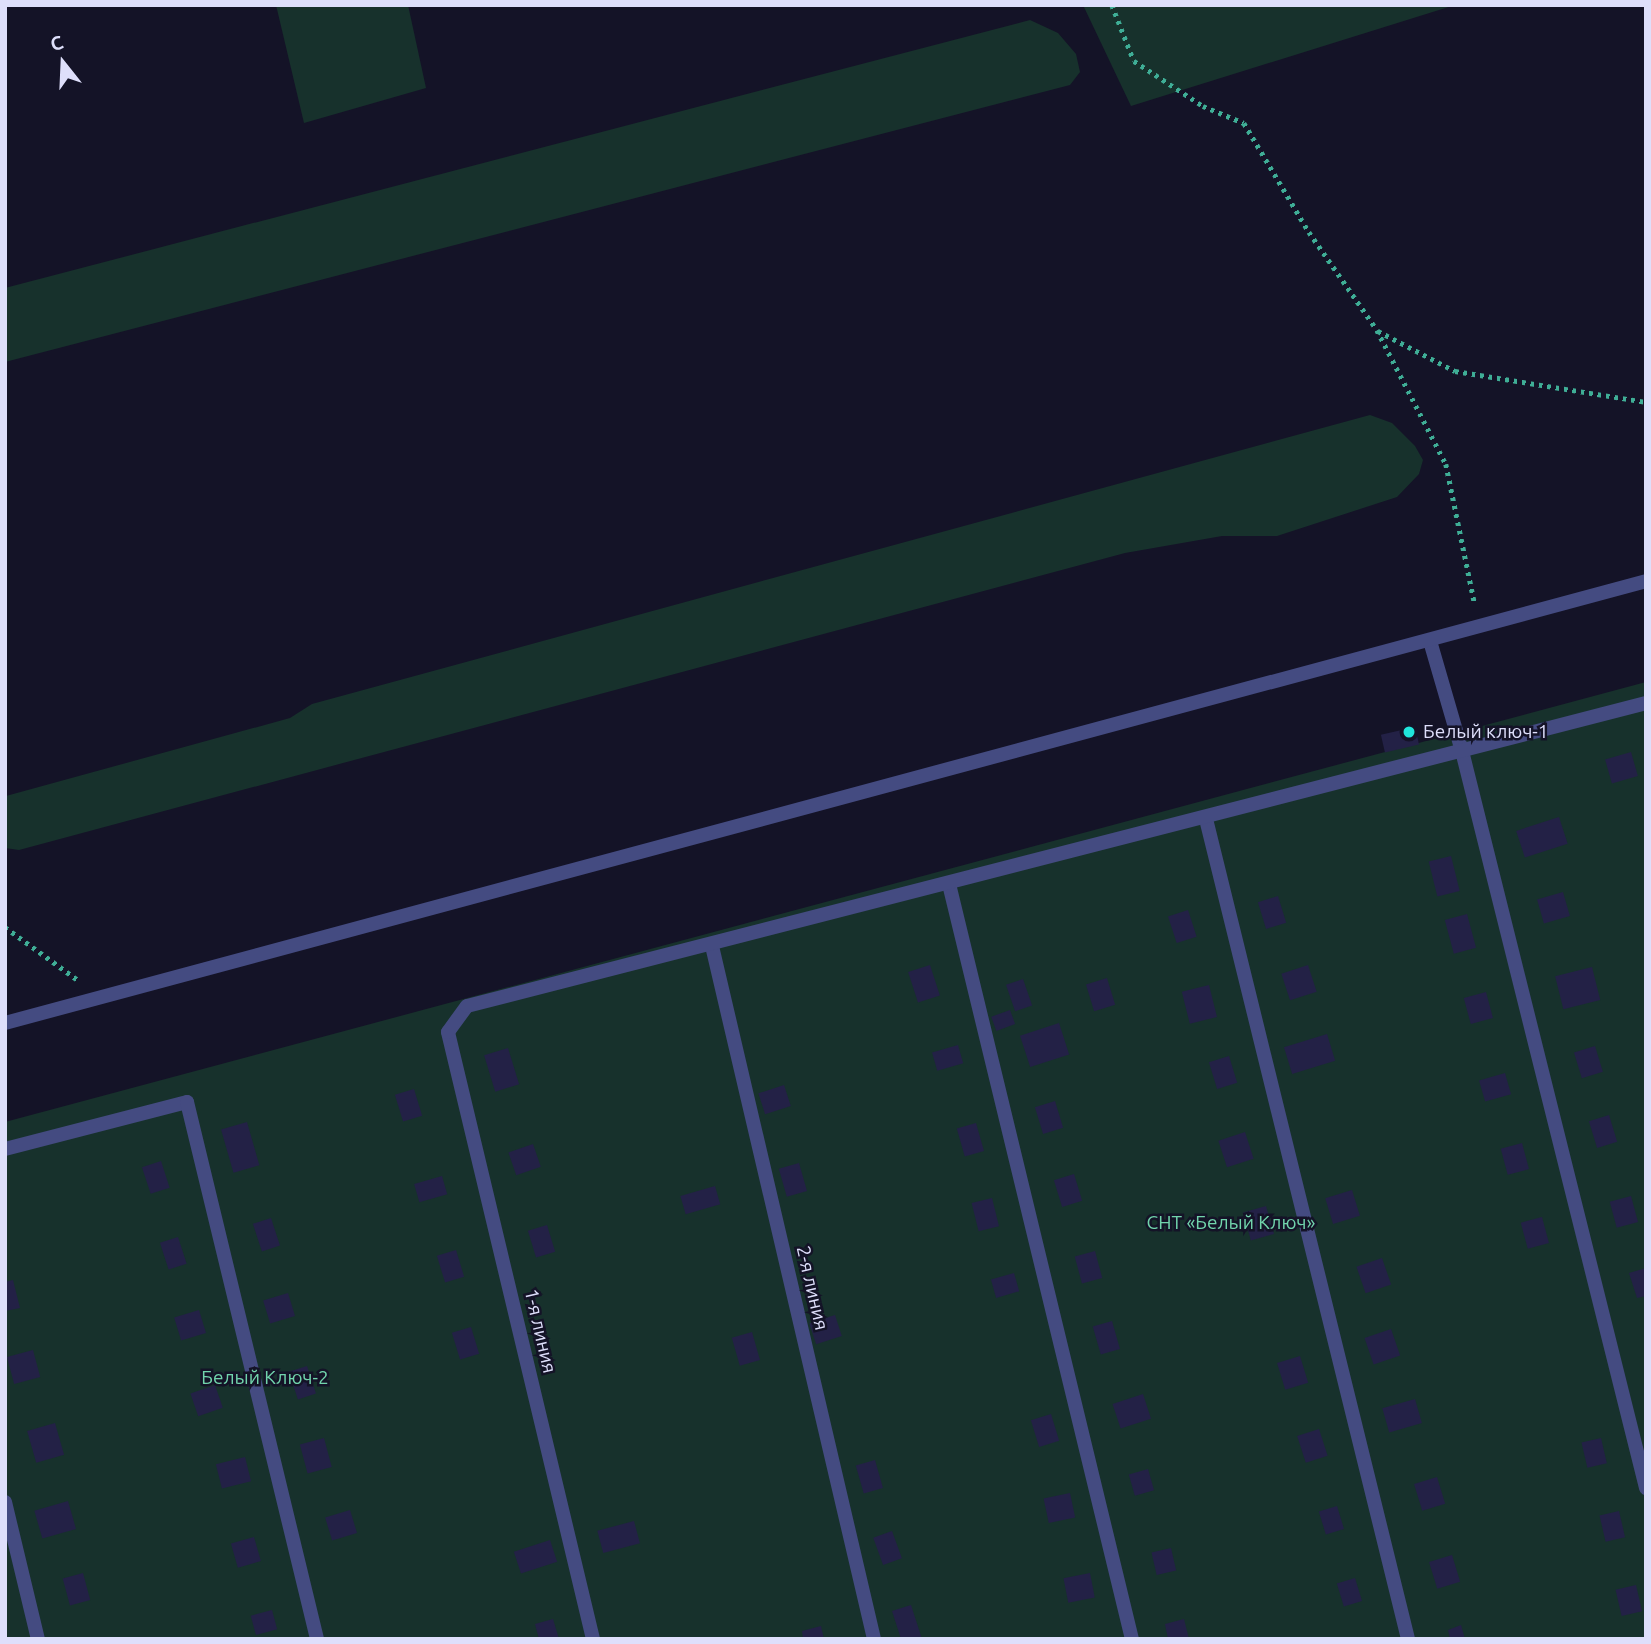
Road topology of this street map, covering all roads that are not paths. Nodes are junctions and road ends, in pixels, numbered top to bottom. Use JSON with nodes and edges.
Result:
{"nodes":[{"id":1,"x":1646,"y":581,"type":"edge"},
{"id":2,"x":1430,"y":641,"type":"junction"},
{"id":3,"x":1646,"y":703,"type":"edge"},
{"id":4,"x":1462,"y":751,"type":"junction"},
{"id":5,"x":1206,"y":819,"type":"junction"},
{"id":6,"x":949,"y":884,"type":"junction"},
{"id":7,"x":712,"y":946,"type":"junction"},
{"id":8,"x":5,"y":1023,"type":"edge"},
{"id":9,"x":5,"y":1149,"type":"edge"},
{"id":10,"x":1646,"y":1488,"type":"edge"},
{"id":11,"x":5,"y":1502,"type":"edge"},
{"id":12,"x":38,"y":1639,"type":"edge"},
{"id":13,"x":317,"y":1639,"type":"edge"},
{"id":14,"x":593,"y":1639,"type":"edge"},
{"id":15,"x":874,"y":1639,"type":"edge"},
{"id":16,"x":1132,"y":1639,"type":"edge"},
{"id":17,"x":1408,"y":1639,"type":"edge"}],
"edges":[{"from":1,"to":2,"type":"street"},
{"from":2,"to":4,"type":"street"},
{"from":2,"to":8,"type":"street"},
{"from":3,"to":4,"type":"street"},
{"from":4,"to":5,"type":"street"},
{"from":4,"to":10,"type":"street"},
{"from":5,"to":6,"type":"street"},
{"from":5,"to":17,"type":"street"},
{"from":6,"to":7,"type":"street"},
{"from":6,"to":16,"type":"street"},
{"from":7,"to":14,"type":"street","name":"1-я линия"},
{"from":7,"to":15,"type":"street","name":"2-я линия"},
{"from":9,"to":13,"type":"street"},
{"from":11,"to":12,"type":"street"}]}
